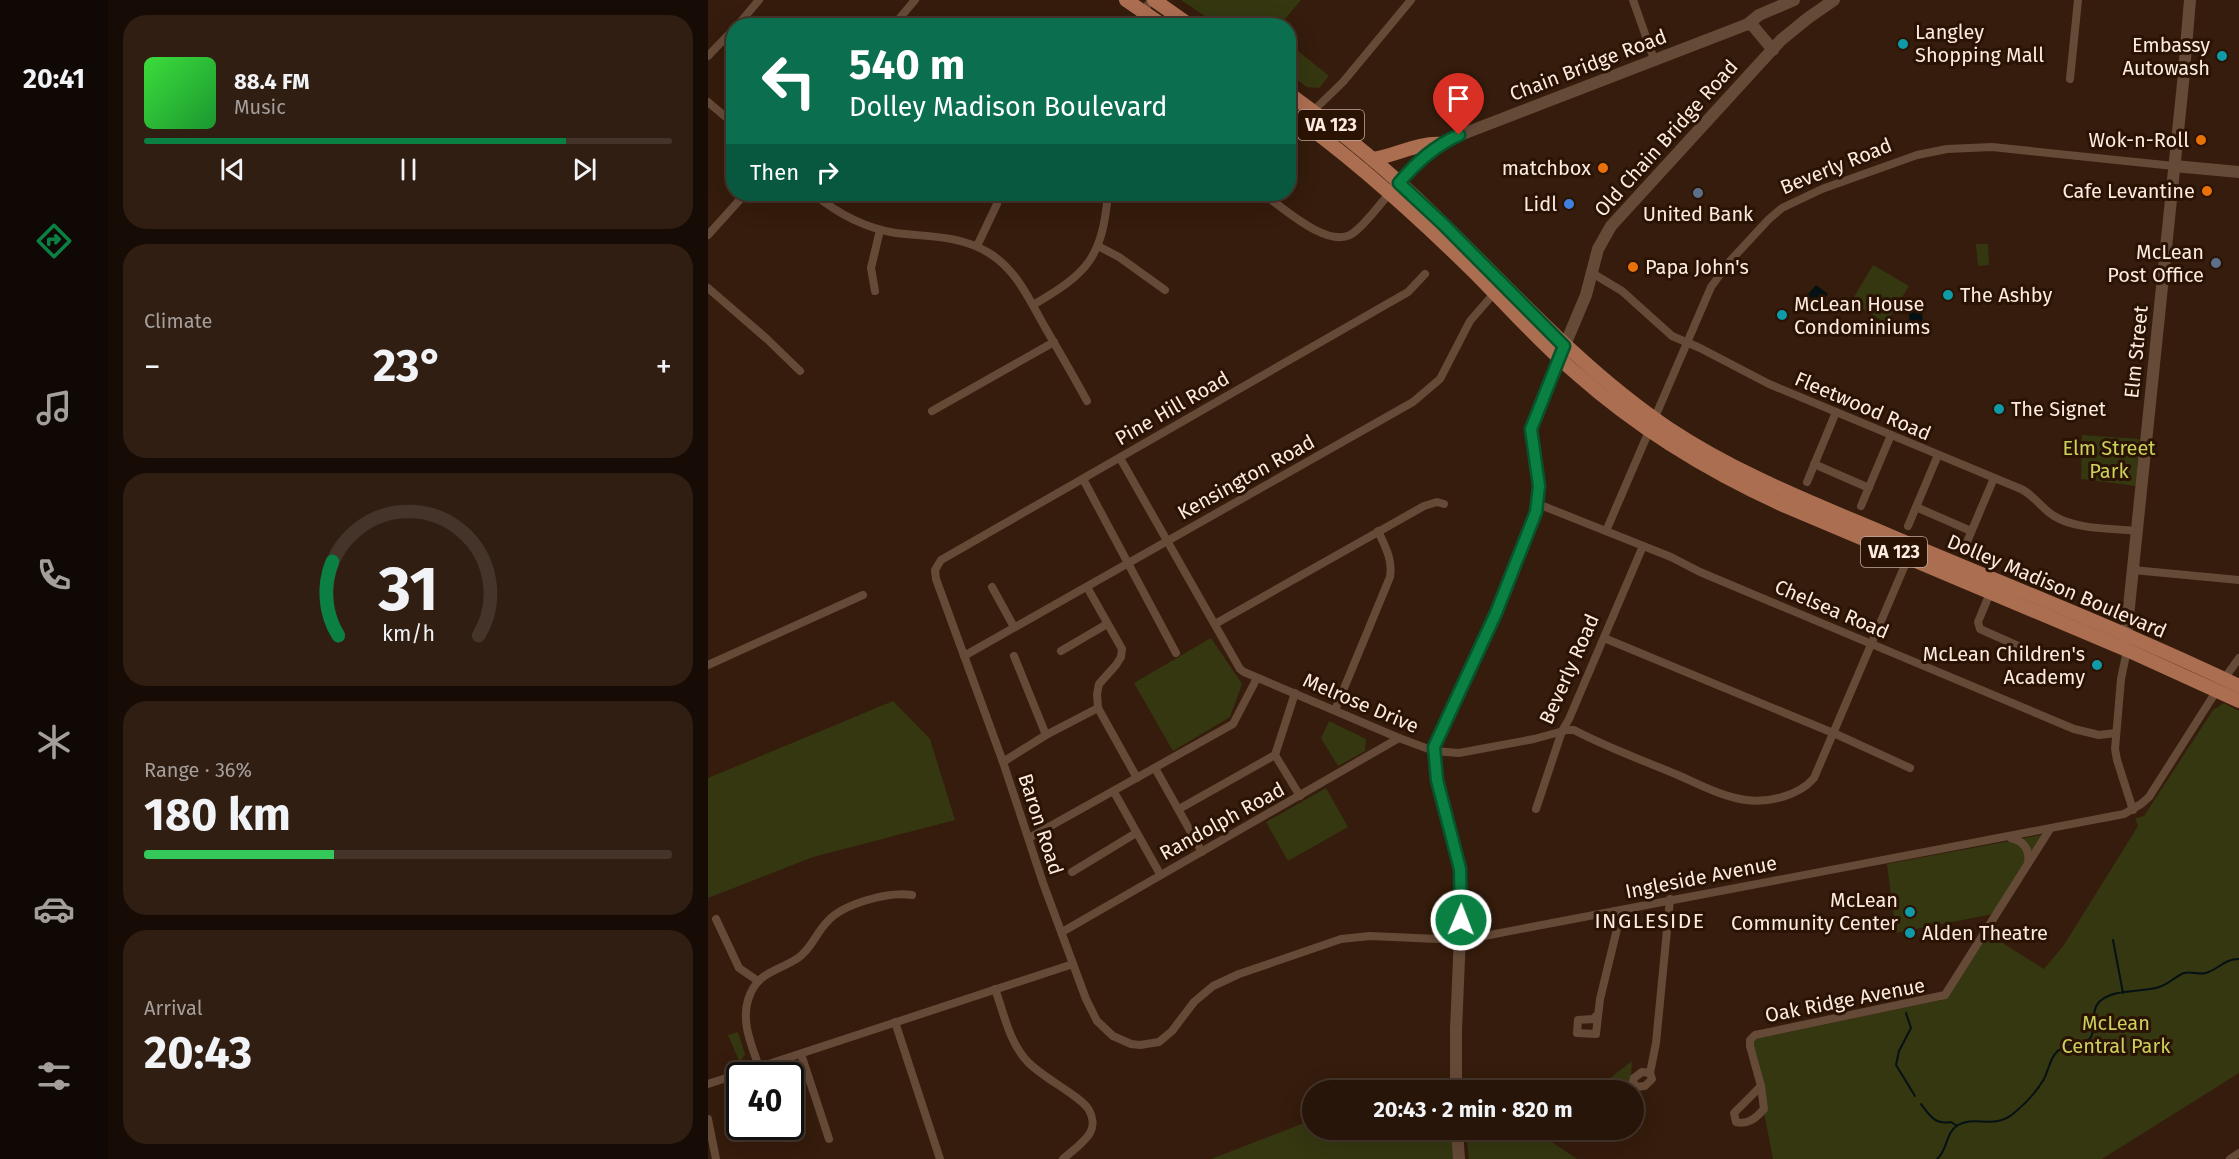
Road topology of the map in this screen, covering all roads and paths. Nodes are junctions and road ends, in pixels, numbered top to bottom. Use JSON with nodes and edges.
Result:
{"nodes":[{"id":1,"x":759,"y":0,"type":"edge"},
{"id":2,"x":915,"y":0,"type":"edge"},
{"id":3,"x":1126,"y":0,"type":"edge"},
{"id":4,"x":1411,"y":0,"type":"edge"},
{"id":5,"x":1633,"y":0,"type":"edge"},
{"id":6,"x":1834,"y":0,"type":"edge"},
{"id":7,"x":2078,"y":0,"type":"edge"},
{"id":8,"x":2190,"y":0,"type":"edge"},
{"id":9,"x":1793,"y":1,"type":"edge"},
{"id":10,"x":1150,"y":9,"type":"edge"},
{"id":11,"x":743,"y":18,"type":"edge"},
{"id":12,"x":900,"y":18,"type":"edge"},
{"id":13,"x":1172,"y":18,"type":"edge"},
{"id":14,"x":1748,"y":24,"type":"junction"},
{"id":15,"x":726,"y":37,"type":"edge"},
{"id":16,"x":1773,"y":50,"type":"junction"},
{"id":17,"x":708,"y":56,"type":"edge"},
{"id":18,"x":1655,"y":62,"type":"junction"},
{"id":19,"x":2070,"y":79,"type":"dead end"},
{"id":20,"x":1296,"y":99,"type":"edge"},
{"id":21,"x":708,"y":102,"type":"edge"},
{"id":22,"x":1313,"y":111,"type":"junction"},
{"id":23,"x":726,"y":117,"type":"edge"},
{"id":24,"x":1296,"y":118,"type":"edge"},
{"id":25,"x":1302,"y":122,"type":"junction"},
{"id":26,"x":1442,"y":144,"type":"junction"},
{"id":27,"x":1372,"y":159,"type":"junction"},
{"id":28,"x":2174,"y":166,"type":"junction"},
{"id":29,"x":2239,"y":172,"type":"edge"},
{"id":30,"x":1399,"y":183,"type":"junction"},
{"id":31,"x":1389,"y":194,"type":"junction"},
{"id":32,"x":739,"y":201,"type":"edge"},
{"id":33,"x":823,"y":201,"type":"edge"},
{"id":34,"x":998,"y":201,"type":"edge"},
{"id":35,"x":1107,"y":201,"type":"edge"},
{"id":36,"x":1273,"y":201,"type":"edge"},
{"id":37,"x":880,"y":230,"type":"junction"},
{"id":38,"x":708,"y":235,"type":"edge"},
{"id":39,"x":977,"y":246,"type":"junction"},
{"id":40,"x":1098,"y":246,"type":"junction"},
{"id":41,"x":1592,"y":273,"type":"junction"},
{"id":42,"x":1425,"y":274,"type":"dead end"},
{"id":43,"x":708,"y":288,"type":"edge"},
{"id":44,"x":1498,"y":289,"type":"junction"},
{"id":45,"x":1165,"y":290,"type":"dead end"},
{"id":46,"x":875,"y":291,"type":"dead end"},
{"id":47,"x":1033,"y":305,"type":"junction"},
{"id":48,"x":1054,"y":342,"type":"junction"},
{"id":49,"x":1686,"y":342,"type":"junction"},
{"id":50,"x":1562,"y":352,"type":"junction"},
{"id":51,"x":800,"y":371,"type":"dead end"},
{"id":52,"x":1087,"y":401,"type":"dead end"},
{"id":53,"x":932,"y":411,"type":"dead end"},
{"id":54,"x":1836,"y":411,"type":"junction"},
{"id":55,"x":1651,"y":424,"type":"junction"},
{"id":56,"x":1891,"y":435,"type":"junction"},
{"id":57,"x":1938,"y":455,"type":"junction"},
{"id":58,"x":1120,"y":458,"type":"junction"},
{"id":59,"x":1814,"y":464,"type":"junction"},
{"id":60,"x":1083,"y":478,"type":"junction"},
{"id":61,"x":1994,"y":478,"type":"junction"},
{"id":62,"x":1807,"y":482,"type":"dead end"},
{"id":63,"x":1869,"y":488,"type":"junction"},
{"id":64,"x":1444,"y":504,"type":"dead end"},
{"id":65,"x":1538,"y":504,"type":"junction"},
{"id":66,"x":1861,"y":506,"type":"dead end"},
{"id":67,"x":1916,"y":507,"type":"junction"},
{"id":68,"x":1908,"y":526,"type":"dead end"},
{"id":69,"x":1378,"y":531,"type":"junction"},
{"id":70,"x":1606,"y":531,"type":"junction"},
{"id":71,"x":1971,"y":531,"type":"junction"},
{"id":72,"x":2137,"y":531,"type":"junction"},
{"id":73,"x":1167,"y":540,"type":"junction"},
{"id":74,"x":1644,"y":546,"type":"junction"},
{"id":75,"x":1964,"y":549,"type":"dead end"},
{"id":76,"x":1908,"y":558,"type":"junction"},
{"id":77,"x":1128,"y":562,"type":"junction"},
{"id":78,"x":935,"y":570,"type":"joint"},
{"id":79,"x":2133,"y":570,"type":"junction"},
{"id":80,"x":2239,"y":580,"type":"edge"},
{"id":81,"x":1087,"y":587,"type":"junction"},
{"id":82,"x":992,"y":588,"type":"dead end"},
{"id":83,"x":1990,"y":593,"type":"junction"},
{"id":84,"x":863,"y":595,"type":"dead end"},
{"id":85,"x":1107,"y":624,"type":"junction"},
{"id":86,"x":1215,"y":624,"type":"junction"},
{"id":87,"x":1014,"y":627,"type":"junction"},
{"id":88,"x":2126,"y":636,"type":"junction"},
{"id":89,"x":1604,"y":638,"type":"junction"},
{"id":90,"x":1872,"y":644,"type":"junction"},
{"id":91,"x":2025,"y":649,"type":"dead end"},
{"id":92,"x":2127,"y":650,"type":"junction"},
{"id":93,"x":1061,"y":651,"type":"dead end"},
{"id":94,"x":1176,"y":653,"type":"dead end"},
{"id":95,"x":964,"y":656,"type":"junction"},
{"id":96,"x":1014,"y":656,"type":"dead end"},
{"id":97,"x":2239,"y":658,"type":"edge"},
{"id":98,"x":708,"y":665,"type":"edge"},
{"id":99,"x":1257,"y":678,"type":"junction"},
{"id":100,"x":2221,"y":685,"type":"junction"},
{"id":101,"x":2239,"y":688,"type":"edge"},
{"id":102,"x":1295,"y":693,"type":"junction"},
{"id":103,"x":2239,"y":701,"type":"edge"},
{"id":104,"x":1098,"y":708,"type":"junction"},
{"id":105,"x":1335,"y":710,"type":"junction"},
{"id":106,"x":1562,"y":731,"type":"junction"},
{"id":107,"x":2116,"y":733,"type":"junction"},
{"id":108,"x":1834,"y":734,"type":"junction"},
{"id":109,"x":1046,"y":735,"type":"junction"},
{"id":110,"x":1399,"y":738,"type":"junction"},
{"id":111,"x":1434,"y":751,"type":"junction"},
{"id":112,"x":1275,"y":755,"type":"junction"},
{"id":113,"x":1004,"y":762,"type":"junction"},
{"id":114,"x":1155,"y":768,"type":"junction"},
{"id":115,"x":1910,"y":768,"type":"dead end"},
{"id":116,"x":1137,"y":778,"type":"junction"},
{"id":117,"x":1114,"y":792,"type":"junction"},
{"id":118,"x":1300,"y":796,"type":"junction"},
{"id":119,"x":1179,"y":809,"type":"junction"},
{"id":120,"x":1536,"y":809,"type":"dead end"},
{"id":121,"x":2133,"y":810,"type":"junction"},
{"id":122,"x":2050,"y":829,"type":"junction"},
{"id":123,"x":1136,"y":833,"type":"junction"},
{"id":124,"x":2008,"y":837,"type":"junction"},
{"id":125,"x":1029,"y":838,"type":"junction"},
{"id":126,"x":1202,"y":852,"type":"junction"},
{"id":127,"x":2028,"y":864,"type":"junction"},
{"id":128,"x":1072,"y":872,"type":"dead end"},
{"id":129,"x":1160,"y":874,"type":"junction"},
{"id":130,"x":912,"y":895,"type":"dead end"},
{"id":131,"x":1670,"y":899,"type":"junction"},
{"id":132,"x":1615,"y":911,"type":"junction"},
{"id":133,"x":716,"y":919,"type":"dead end"},
{"id":134,"x":1062,"y":932,"type":"junction"},
{"id":135,"x":1461,"y":940,"type":"junction"},
{"id":136,"x":1073,"y":964,"type":"junction"},
{"id":137,"x":758,"y":981,"type":"junction"},
{"id":138,"x":995,"y":989,"type":"junction"},
{"id":139,"x":1598,"y":1014,"type":"dead end"},
{"id":140,"x":895,"y":1022,"type":"junction"},
{"id":141,"x":1159,"y":1042,"type":"joint"},
{"id":142,"x":801,"y":1054,"type":"junction"},
{"id":143,"x":758,"y":1062,"type":"edge"},
{"id":144,"x":775,"y":1062,"type":"edge"},
{"id":145,"x":1650,"y":1073,"type":"dead end"},
{"id":146,"x":726,"y":1078,"type":"edge"},
{"id":147,"x":1456,"y":1080,"type":"edge"},
{"id":148,"x":708,"y":1084,"type":"edge"},
{"id":149,"x":1761,"y":1086,"type":"junction"},
{"id":150,"x":708,"y":1119,"type":"edge"},
{"id":151,"x":829,"y":1139,"type":"dead end"},
{"id":152,"x":1458,"y":1140,"type":"edge"},
{"id":153,"x":2239,"y":1154,"type":"edge"},
{"id":154,"x":716,"y":1159,"type":"edge"},
{"id":155,"x":940,"y":1159,"type":"edge"},
{"id":156,"x":1063,"y":1159,"type":"edge"},
{"id":157,"x":1459,"y":1159,"type":"edge"},
{"id":158,"x":2230,"y":1159,"type":"edge"}],
"edges":[{"from":1,"to":11,"type":"street"},
{"from":2,"to":12,"type":"street"},
{"from":3,"to":10,"type":"main road"},
{"from":4,"to":22,"type":"street"},
{"from":5,"to":18,"type":"street"},
{"from":6,"to":16,"type":"street"},
{"from":7,"to":19,"type":"street"},
{"from":8,"to":28,"type":"street","name":"Elm Street"},
{"from":9,"to":14,"type":"street","name":"Chain Bridge Road"},
{"from":10,"to":13,"type":"main road"},
{"from":14,"to":16,"type":"street"},
{"from":14,"to":18,"type":"street","name":"Chain Bridge Road"},
{"from":15,"to":17,"type":"street"},
{"from":16,"to":41,"type":"street","name":"Old Chain Bridge Road"},
{"from":18,"to":26,"type":"street","name":"Chain Bridge Road"},
{"from":20,"to":22,"type":"main road","name":"Dolley Madison Boulevard","number":"VA 123"},
{"from":21,"to":23,"type":"street"},
{"from":22,"to":25,"type":"street"},
{"from":22,"to":27,"type":"main road","name":"Dolley Madison Boulevard","number":"VA 123"},
{"from":24,"to":25,"type":"main road","name":"Dolley Madison Boulevard","number":"VA 123"},
{"from":25,"to":31,"type":"main road","name":"Dolley Madison Boulevard","number":"VA 123"},
{"from":26,"to":27,"type":"main road"},
{"from":26,"to":30,"type":"street","name":"Chain Bridge Road"},
{"from":27,"to":30,"type":"main road","name":"Dolley Madison Boulevard","number":"VA 123"},
{"from":28,"to":29,"type":"street","name":"Beverly Road"},
{"from":28,"to":49,"type":"street","name":"Beverly Road"},
{"from":28,"to":72,"type":"street","name":"Elm Street"},
{"from":30,"to":31,"type":"street","name":"Chain Bridge Road"},
{"from":30,"to":44,"type":"main road","name":"Dolley Madison Boulevard","number":"VA 123"},
{"from":31,"to":36,"type":"street"},
{"from":31,"to":44,"type":"main road","name":"Dolley Madison Boulevard","number":"VA 123"},
{"from":32,"to":38,"type":"street"},
{"from":33,"to":37,"type":"street"},
{"from":34,"to":39,"type":"street"},
{"from":35,"to":40,"type":"street"},
{"from":37,"to":39,"type":"street"},
{"from":37,"to":46,"type":"street"},
{"from":39,"to":47,"type":"street"},
{"from":40,"to":45,"type":"street"},
{"from":40,"to":47,"type":"street"},
{"from":41,"to":49,"type":"street","name":"Fleetwood Road"},
{"from":41,"to":50,"type":"street","name":"Old Chain Bridge Road"},
{"from":42,"to":58,"type":"street","name":"Pine Hill Road"},
{"from":43,"to":51,"type":"street"},
{"from":44,"to":50,"type":"main road","name":"Dolley Madison Boulevard","number":"VA 123"},
{"from":44,"to":73,"type":"street","name":"Kensington Road"},
{"from":47,"to":48,"type":"street"},
{"from":48,"to":52,"type":"street"},
{"from":48,"to":53,"type":"street"},
{"from":49,"to":54,"type":"street","name":"Fleetwood Road"},
{"from":49,"to":55,"type":"street","name":"Beverly Road"},
{"from":50,"to":55,"type":"main road","name":"Dolley Madison Boulevard","number":"VA 123"},
{"from":50,"to":65,"type":"street","name":"Old Chain Bridge Road"},
{"from":54,"to":56,"type":"street","name":"Fleetwood Road"},
{"from":54,"to":59,"type":"street"},
{"from":55,"to":70,"type":"street","name":"Beverly Road"},
{"from":55,"to":76,"type":"main road","name":"Dolley Madison Boulevard","number":"VA 123"},
{"from":55,"to":88,"type":"main road","name":"Dolley Madison Boulevard","number":"VA 123"},
{"from":56,"to":57,"type":"street","name":"Fleetwood Road"},
{"from":56,"to":63,"type":"street"},
{"from":57,"to":61,"type":"street","name":"Fleetwood Road"},
{"from":57,"to":67,"type":"street"},
{"from":58,"to":60,"type":"street","name":"Pine Hill Road"},
{"from":58,"to":73,"type":"street","name":"Melrose Drive"},
{"from":59,"to":62,"type":"street"},
{"from":59,"to":63,"type":"street"},
{"from":60,"to":77,"type":"street"},
{"from":60,"to":78,"type":"street","name":"Pine Hill Road"},
{"from":61,"to":71,"type":"street"},
{"from":61,"to":72,"type":"street","name":"Fleetwood Road"},
{"from":63,"to":66,"type":"street"},
{"from":64,"to":69,"type":"street"},
{"from":65,"to":70,"type":"street","name":"Chelsea Road"},
{"from":65,"to":111,"type":"street"},
{"from":67,"to":68,"type":"street"},
{"from":67,"to":71,"type":"street"},
{"from":69,"to":86,"type":"street"},
{"from":69,"to":105,"type":"street"},
{"from":70,"to":74,"type":"street","name":"Chelsea Road"},
{"from":71,"to":75,"type":"street"},
{"from":72,"to":79,"type":"street","name":"Elm Street"},
{"from":73,"to":77,"type":"street","name":"Kensington Road"},
{"from":73,"to":86,"type":"street","name":"Melrose Drive"},
{"from":74,"to":89,"type":"street","name":"Beverly Road"},
{"from":74,"to":90,"type":"street","name":"Chelsea Road"},
{"from":76,"to":83,"type":"main road","name":"Dolley Madison Boulevard","number":"VA 123"},
{"from":76,"to":90,"type":"street"},
{"from":77,"to":81,"type":"street","name":"Kensington Road"},
{"from":77,"to":94,"type":"street"},
{"from":78,"to":95,"type":"street","name":"Baron Road"},
{"from":79,"to":80,"type":"street"},
{"from":79,"to":88,"type":"street","name":"Elm Street"},
{"from":81,"to":85,"type":"street"},
{"from":81,"to":87,"type":"street","name":"Kensington Road"},
{"from":82,"to":87,"type":"street"},
{"from":83,"to":91,"type":"street"},
{"from":83,"to":92,"type":"main road","name":"Dolley Madison Boulevard","number":"VA 123"},
{"from":84,"to":98,"type":"street"},
{"from":85,"to":93,"type":"street"},
{"from":85,"to":104,"type":"street"},
{"from":86,"to":99,"type":"street","name":"Melrose Drive"},
{"from":87,"to":95,"type":"street","name":"Kensington Road"},
{"from":88,"to":100,"type":"main road","name":"Dolley Madison Boulevard","number":"VA 123"},
{"from":89,"to":106,"type":"street","name":"Beverly Road"},
{"from":89,"to":108,"type":"street"},
{"from":90,"to":107,"type":"street","name":"Chelsea Road"},
{"from":90,"to":108,"type":"street"},
{"from":92,"to":100,"type":"main road","name":"Dolley Madison Boulevard","number":"VA 123"},
{"from":92,"to":107,"type":"street"},
{"from":95,"to":113,"type":"street","name":"Baron Road"},
{"from":96,"to":109,"type":"street"},
{"from":97,"to":100,"type":"street","name":"Ingleside Avenue"},
{"from":99,"to":102,"type":"street","name":"Melrose Drive"},
{"from":99,"to":114,"type":"street"},
{"from":100,"to":101,"type":"main road"},
{"from":100,"to":103,"type":"main road","name":"Dolley Madison Boulevard","number":"VA 123"},
{"from":100,"to":121,"type":"street","name":"Ingleside Avenue"},
{"from":102,"to":105,"type":"street","name":"Melrose Drive"},
{"from":102,"to":112,"type":"street"},
{"from":104,"to":109,"type":"street"},
{"from":104,"to":116,"type":"street"},
{"from":105,"to":110,"type":"street","name":"Melrose Drive"},
{"from":106,"to":108,"type":"street","name":"Melrose Drive"},
{"from":106,"to":111,"type":"street","name":"Melrose Drive"},
{"from":106,"to":120,"type":"street","name":"Beverly Road"},
{"from":107,"to":121,"type":"street"},
{"from":108,"to":115,"type":"street"},
{"from":109,"to":113,"type":"street"},
{"from":110,"to":111,"type":"street","name":"Melrose Drive"},
{"from":110,"to":118,"type":"street","name":"Randolph Road"},
{"from":111,"to":135,"type":"street"},
{"from":112,"to":118,"type":"street"},
{"from":112,"to":119,"type":"street"},
{"from":113,"to":125,"type":"street","name":"Baron Road"},
{"from":114,"to":116,"type":"street"},
{"from":114,"to":119,"type":"street"},
{"from":116,"to":117,"type":"street"},
{"from":117,"to":123,"type":"street"},
{"from":117,"to":125,"type":"street"},
{"from":118,"to":126,"type":"street","name":"Randolph Road"},
{"from":119,"to":126,"type":"street"},
{"from":121,"to":122,"type":"street","name":"Ingleside Avenue"},
{"from":122,"to":124,"type":"street","name":"Ingleside Avenue"},
{"from":122,"to":127,"type":"street","name":"Oak Ridge Avenue"},
{"from":123,"to":128,"type":"street"},
{"from":123,"to":129,"type":"street"},
{"from":124,"to":127,"type":"street"},
{"from":124,"to":131,"type":"street","name":"Ingleside Avenue"},
{"from":125,"to":134,"type":"street","name":"Baron Road"},
{"from":126,"to":129,"type":"street","name":"Randolph Road"},
{"from":127,"to":149,"type":"street","name":"Oak Ridge Avenue"},
{"from":129,"to":134,"type":"street","name":"Randolph Road"},
{"from":130,"to":137,"type":"street"},
{"from":131,"to":132,"type":"street","name":"Ingleside Avenue"},
{"from":131,"to":145,"type":"street"},
{"from":132,"to":135,"type":"street","name":"Ingleside Avenue"},
{"from":132,"to":139,"type":"street"},
{"from":133,"to":137,"type":"street"},
{"from":134,"to":136,"type":"street","name":"Baron Road"},
{"from":135,"to":141,"type":"street","name":"Ingleside Avenue"},
{"from":135,"to":147,"type":"street"},
{"from":136,"to":138,"type":"street"},
{"from":136,"to":141,"type":"street","name":"Baron Road"},
{"from":137,"to":143,"type":"street"},
{"from":138,"to":140,"type":"street"},
{"from":138,"to":156,"type":"street"},
{"from":140,"to":142,"type":"street"},
{"from":140,"to":155,"type":"street"},
{"from":142,"to":144,"type":"street"},
{"from":142,"to":151,"type":"street"},
{"from":146,"to":148,"type":"street"},
{"from":149,"to":149,"type":"street"},
{"from":150,"to":154,"type":"street"},
{"from":152,"to":157,"type":"street"},
{"from":153,"to":158,"type":"street"}]}
